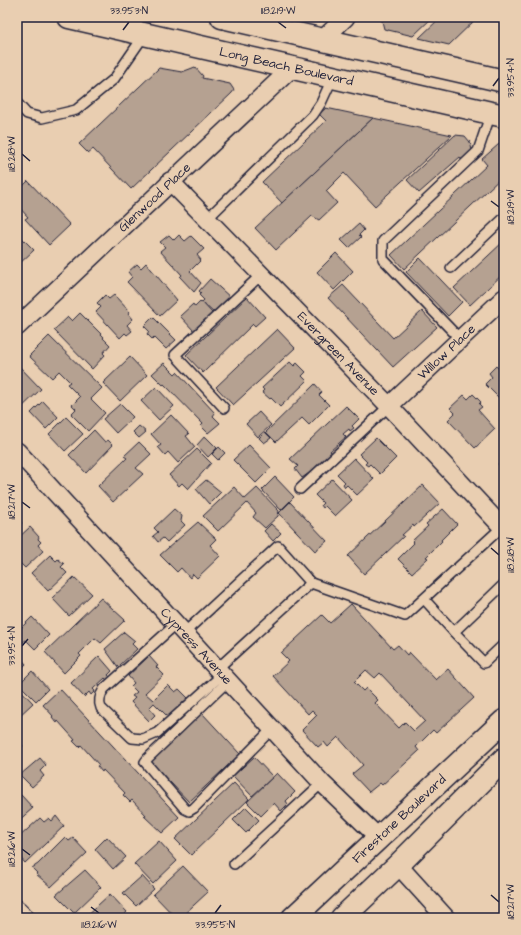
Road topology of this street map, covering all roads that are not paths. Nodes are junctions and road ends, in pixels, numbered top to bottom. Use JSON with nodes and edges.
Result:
{"nodes":[{"id":1,"x":70,"y":17,"type":"edge"},
{"id":2,"x":222,"y":17,"type":"edge"},
{"id":3,"x":346,"y":17,"type":"edge"},
{"id":4,"x":145,"y":34,"type":"junction"},
{"id":5,"x":322,"y":40,"type":"junction"},
{"id":6,"x":292,"y":68,"type":"junction"},
{"id":7,"x":333,"y":77,"type":"junction"},
{"id":8,"x":504,"y":81,"type":"edge"},
{"id":9,"x":17,"y":103,"type":"edge"},
{"id":10,"x":498,"y":114,"type":"edge"},
{"id":11,"x":170,"y":181,"type":"junction"},
{"id":12,"x":504,"y":218,"type":"edge"},
{"id":13,"x":207,"y":219,"type":"junction"},
{"id":14,"x":451,"y":268,"type":"dead end"},
{"id":15,"x":261,"y":275,"type":"junction"},
{"id":16,"x":504,"y":298,"type":"edge"},
{"id":17,"x":17,"y":327,"type":"edge"},
{"id":18,"x":460,"y":339,"type":"junction"},
{"id":19,"x":389,"y":406,"type":"junction"},
{"id":20,"x":224,"y":408,"type":"dead end"},
{"id":21,"x":17,"y":451,"type":"edge"},
{"id":22,"x":300,"y":489,"type":"dead end"},
{"id":23,"x":503,"y":528,"type":"edge"},
{"id":24,"x":311,"y":582,"type":"junction"},
{"id":25,"x":504,"y":584,"type":"edge"},
{"id":26,"x":424,"y":599,"type":"junction"},
{"id":27,"x":180,"y":628,"type":"junction"},
{"id":28,"x":454,"y":632,"type":"junction"},
{"id":29,"x":504,"y":644,"type":"edge"},
{"id":30,"x":222,"y":675,"type":"junction"},
{"id":31,"x":504,"y":721,"type":"edge"},
{"id":32,"x":272,"y":729,"type":"junction"},
{"id":33,"x":504,"y":759,"type":"edge"},
{"id":34,"x":322,"y":783,"type":"junction"},
{"id":35,"x":379,"y":838,"type":"junction"},
{"id":36,"x":234,"y":864,"type":"dead end"},
{"id":37,"x":398,"y":865,"type":"junction"},
{"id":38,"x":17,"y":909,"type":"edge"},
{"id":39,"x":26,"y":918,"type":"edge"},
{"id":40,"x":293,"y":918,"type":"edge"},
{"id":41,"x":342,"y":918,"type":"edge"},
{"id":42,"x":446,"y":918,"type":"edge"}],
"edges":[{"from":1,"to":4,"type":"main road","name":"Long Beach Boulevard"},
{"from":2,"to":5,"type":"main road"},
{"from":3,"to":5,"type":"street"},
{"from":4,"to":6,"type":"main road","name":"Long Beach Boulevard"},
{"from":4,"to":9,"type":"lane"},
{"from":5,"to":8,"type":"main road"},
{"from":6,"to":7,"type":"main road","name":"Long Beach Boulevard"},
{"from":6,"to":11,"type":"street","name":"Glenwood Place"},
{"from":7,"to":10,"type":"main road","name":"Long Beach Boulevard"},
{"from":7,"to":13,"type":"lane"},
{"from":10,"to":18,"type":"lane"},
{"from":11,"to":13,"type":"street","name":"Evergreen Avenue"},
{"from":11,"to":17,"type":"street","name":"Glenwood Place"},
{"from":12,"to":14,"type":"lane"},
{"from":13,"to":15,"type":"street","name":"Evergreen Avenue"},
{"from":15,"to":19,"type":"street","name":"Evergreen Avenue"},
{"from":15,"to":20,"type":"lane"},
{"from":16,"to":18,"type":"street","name":"Willow Place"},
{"from":18,"to":19,"type":"street","name":"Willow Place"},
{"from":19,"to":22,"type":"lane"},
{"from":19,"to":23,"type":"street","name":"Evergreen Avenue"},
{"from":21,"to":27,"type":"street","name":"Cypress Avenue"},
{"from":23,"to":26,"type":"lane"},
{"from":24,"to":26,"type":"lane"},
{"from":24,"to":27,"type":"lane"},
{"from":24,"to":30,"type":"lane"},
{"from":25,"to":28,"type":"lane"},
{"from":26,"to":28,"type":"lane"},
{"from":27,"to":30,"type":"street","name":"Cypress Avenue"},
{"from":27,"to":30,"type":"lane"},
{"from":28,"to":29,"type":"lane"},
{"from":30,"to":32,"type":"street","name":"Cypress Avenue"},
{"from":30,"to":32,"type":"lane"},
{"from":31,"to":35,"type":"main road","name":"Firestone Boulevard"},
{"from":32,"to":34,"type":"street","name":"Cypress Avenue"},
{"from":33,"to":37,"type":"main road"},
{"from":34,"to":35,"type":"street","name":"Cypress Avenue"},
{"from":34,"to":36,"type":"lane"},
{"from":35,"to":40,"type":"main road","name":"Firestone Boulevard"},
{"from":37,"to":41,"type":"main road"},
{"from":37,"to":42,"type":"street"},
{"from":38,"to":39,"type":"street"}]}
